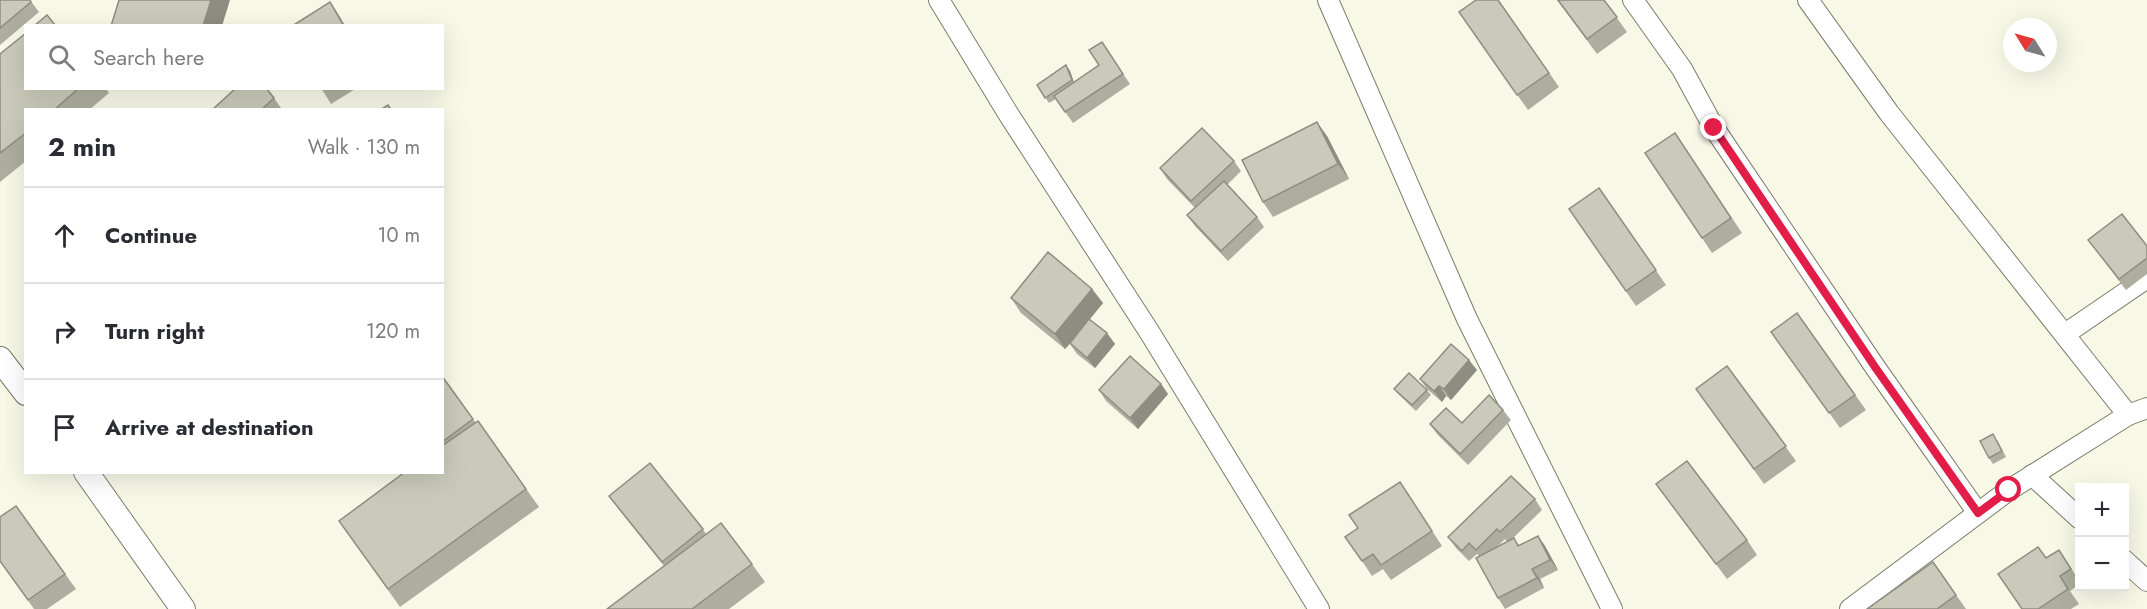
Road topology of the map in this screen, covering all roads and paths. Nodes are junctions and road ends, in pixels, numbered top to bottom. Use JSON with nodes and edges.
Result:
{"nodes":[{"id":1,"x":939,"y":0,"type":"edge"},
{"id":2,"x":1328,"y":0,"type":"edge"},
{"id":3,"x":1633,"y":0,"type":"edge"},
{"id":4,"x":1808,"y":0,"type":"edge"},
{"id":5,"x":2147,"y":278,"type":"edge"},
{"id":6,"x":2064,"y":334,"type":"junction"},
{"id":7,"x":0,"y":359,"type":"edge"},
{"id":8,"x":24,"y":390,"type":"edge"},
{"id":9,"x":2147,"y":408,"type":"edge"},
{"id":10,"x":2128,"y":415,"type":"junction"},
{"id":11,"x":87,"y":474,"type":"edge"},
{"id":12,"x":2032,"y":475,"type":"junction"},
{"id":13,"x":1978,"y":513,"type":"junction"},
{"id":14,"x":2075,"y":515,"type":"edge"},
{"id":15,"x":2129,"y":564,"type":"edge"},
{"id":16,"x":2147,"y":580,"type":"edge"},
{"id":17,"x":183,"y":609,"type":"edge"},
{"id":18,"x":1319,"y":609,"type":"edge"},
{"id":19,"x":1612,"y":609,"type":"edge"},
{"id":20,"x":1850,"y":609,"type":"edge"}],
"edges":[{"from":1,"to":18,"type":"street"},
{"from":2,"to":19,"type":"street"},
{"from":3,"to":13,"type":"street"},
{"from":4,"to":6,"type":"street"},
{"from":5,"to":6,"type":"street"},
{"from":6,"to":10,"type":"street"},
{"from":7,"to":8,"type":"street"},
{"from":9,"to":10,"type":"street"},
{"from":10,"to":12,"type":"street"},
{"from":11,"to":17,"type":"street"},
{"from":12,"to":13,"type":"street"},
{"from":12,"to":14,"type":"street"},
{"from":13,"to":20,"type":"street"},
{"from":15,"to":16,"type":"street"}]}
